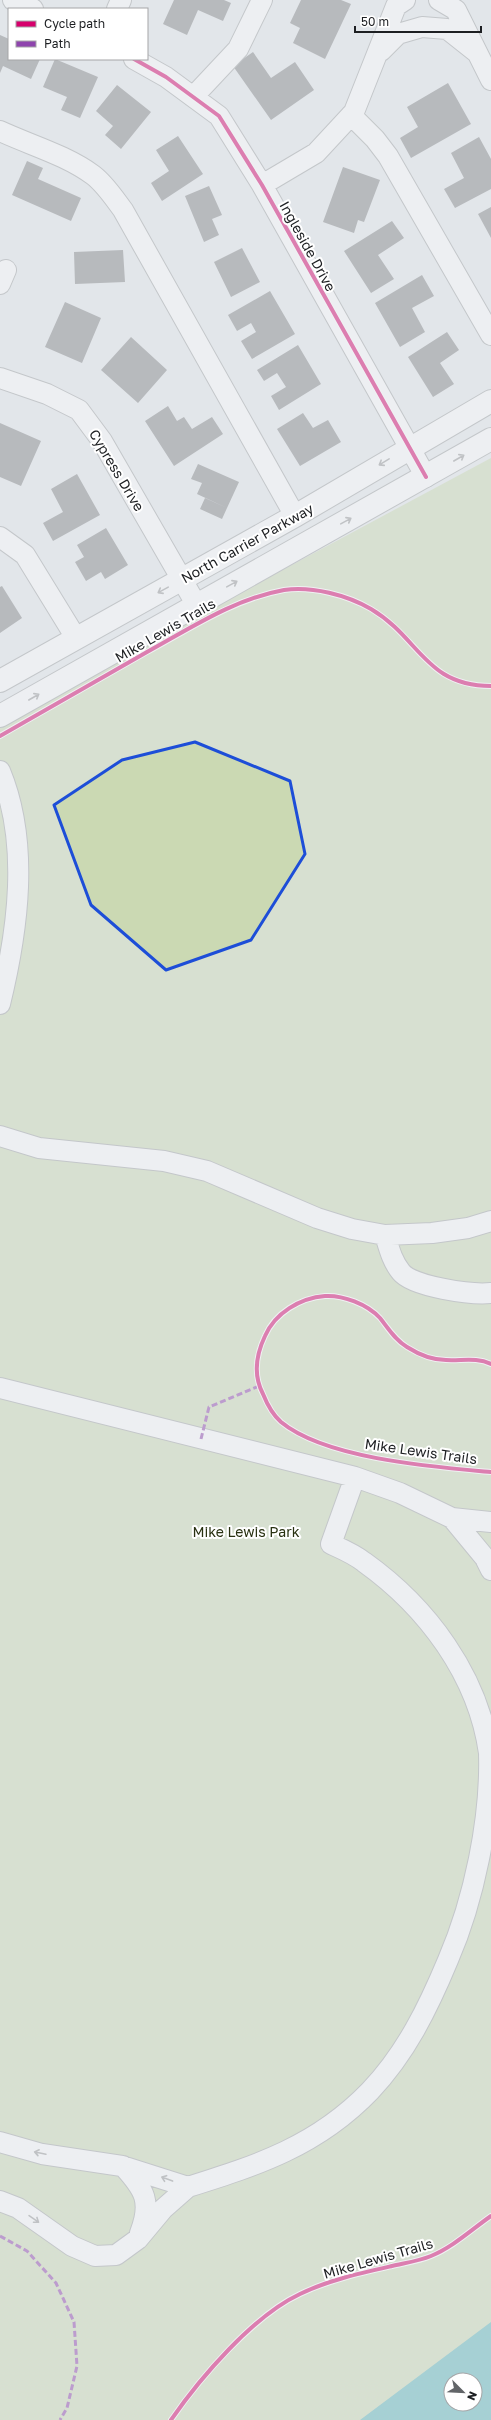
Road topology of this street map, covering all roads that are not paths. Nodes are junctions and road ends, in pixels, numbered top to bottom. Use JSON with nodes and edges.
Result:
{"nodes":[{"id":1,"x":13,"y":0,"type":"edge"},
{"id":2,"x":262,"y":0,"type":"edge"},
{"id":3,"x":405,"y":0,"type":"edge"},
{"id":4,"x":439,"y":0,"type":"edge"},
{"id":5,"x":31,"y":8,"type":"edge"},
{"id":6,"x":476,"y":52,"type":"junction"},
{"id":7,"x":375,"y":57,"type":"junction"},
{"id":8,"x":136,"y":60,"type":"edge"},
{"id":9,"x":491,"y":80,"type":"edge"},
{"id":10,"x":193,"y":97,"type":"junction"},
{"id":11,"x":351,"y":116,"type":"junction"},
{"id":12,"x":0,"y":131,"type":"edge"},
{"id":13,"x":262,"y":185,"type":"junction"},
{"id":14,"x":491,"y":335,"type":"edge"},
{"id":15,"x":0,"y":378,"type":"edge"},
{"id":16,"x":491,"y":401,"type":"edge"},
{"id":17,"x":491,"y":439,"type":"edge"},
{"id":18,"x":409,"y":447,"type":"junction"},
{"id":19,"x":426,"y":477,"type":"junction"},
{"id":20,"x":295,"y":516,"type":"junction"},
{"id":21,"x":0,"y":537,"type":"edge"},
{"id":22,"x":181,"y":580,"type":"junction"},
{"id":23,"x":196,"y":604,"type":"junction"},
{"id":24,"x":76,"y":638,"type":"junction"},
{"id":25,"x":0,"y":681,"type":"edge"},
{"id":26,"x":0,"y":716,"type":"edge"},
{"id":27,"x":0,"y":771,"type":"edge"},
{"id":28,"x":0,"y":1004,"type":"edge"},
{"id":29,"x":0,"y":1136,"type":"edge"},
{"id":30,"x":491,"y":1221,"type":"edge"},
{"id":31,"x":385,"y":1235,"type":"junction"},
{"id":32,"x":491,"y":1293,"type":"edge"},
{"id":33,"x":0,"y":1388,"type":"edge"},
{"id":34,"x":355,"y":1477,"type":"junction"},
{"id":35,"x":452,"y":1518,"type":"junction"},
{"id":36,"x":491,"y":1522,"type":"edge"},
{"id":37,"x":491,"y":1570,"type":"edge"},
{"id":38,"x":490,"y":1753,"type":"edge"},
{"id":39,"x":0,"y":2142,"type":"edge"},
{"id":40,"x":122,"y":2166,"type":"junction"},
{"id":41,"x":188,"y":2187,"type":"junction"},
{"id":42,"x":0,"y":2201,"type":"edge"},
{"id":43,"x":138,"y":2239,"type":"junction"}],
"edges":[{"from":1,"to":5,"type":"street"},
{"from":2,"to":10,"type":"street"},
{"from":3,"to":7,"type":"street"},
{"from":4,"to":6,"type":"street"},
{"from":6,"to":7,"type":"street"},
{"from":6,"to":9,"type":"street"},
{"from":7,"to":11,"type":"street"},
{"from":8,"to":10,"type":"street","name":"Ingleside Drive"},
{"from":10,"to":13,"type":"street","name":"Ingleside Drive"},
{"from":11,"to":13,"type":"street"},
{"from":11,"to":14,"type":"street"},
{"from":12,"to":20,"type":"street"},
{"from":13,"to":18,"type":"street","name":"Ingleside Drive"},
{"from":15,"to":22,"type":"street","name":"Cypress Drive"},
{"from":16,"to":18,"type":"main road","name":"North Carrier Parkway"},
{"from":19,"to":17,"type":"main road","name":"North Carrier Parkway","one_way":true},
{"from":18,"to":19,"type":"street","name":"Ingleside Drive"},
{"from":18,"to":20,"type":"main road","name":"North Carrier Parkway","one_way":true},
{"from":23,"to":19,"type":"main road","name":"North Carrier Parkway","one_way":true},
{"from":20,"to":22,"type":"main road","name":"North Carrier Parkway"},
{"from":21,"to":24,"type":"street"},
{"from":22,"to":23,"type":"street","name":"Cypress Drive"},
{"from":22,"to":24,"type":"main road","name":"North Carrier Parkway","one_way":true},
{"from":26,"to":23,"type":"main road","name":"North Carrier Parkway","one_way":true},
{"from":24,"to":25,"type":"main road","name":"North Carrier Parkway"},
{"from":27,"to":28,"type":"street"},
{"from":29,"to":31,"type":"street"},
{"from":30,"to":31,"type":"street"},
{"from":31,"to":32,"type":"street"},
{"from":33,"to":34,"type":"street"},
{"from":34,"to":35,"type":"street"},
{"from":34,"to":38,"type":"street"},
{"from":35,"to":36,"type":"street"},
{"from":35,"to":37,"type":"street"},
{"from":38,"to":41,"type":"street"},
{"from":40,"to":39,"type":"street","one_way":true},
{"from":41,"to":40,"type":"street","one_way":true},
{"from":40,"to":43,"type":"street"},
{"from":41,"to":43,"type":"street"},
{"from":42,"to":43,"type":"street","one_way":true}]}
